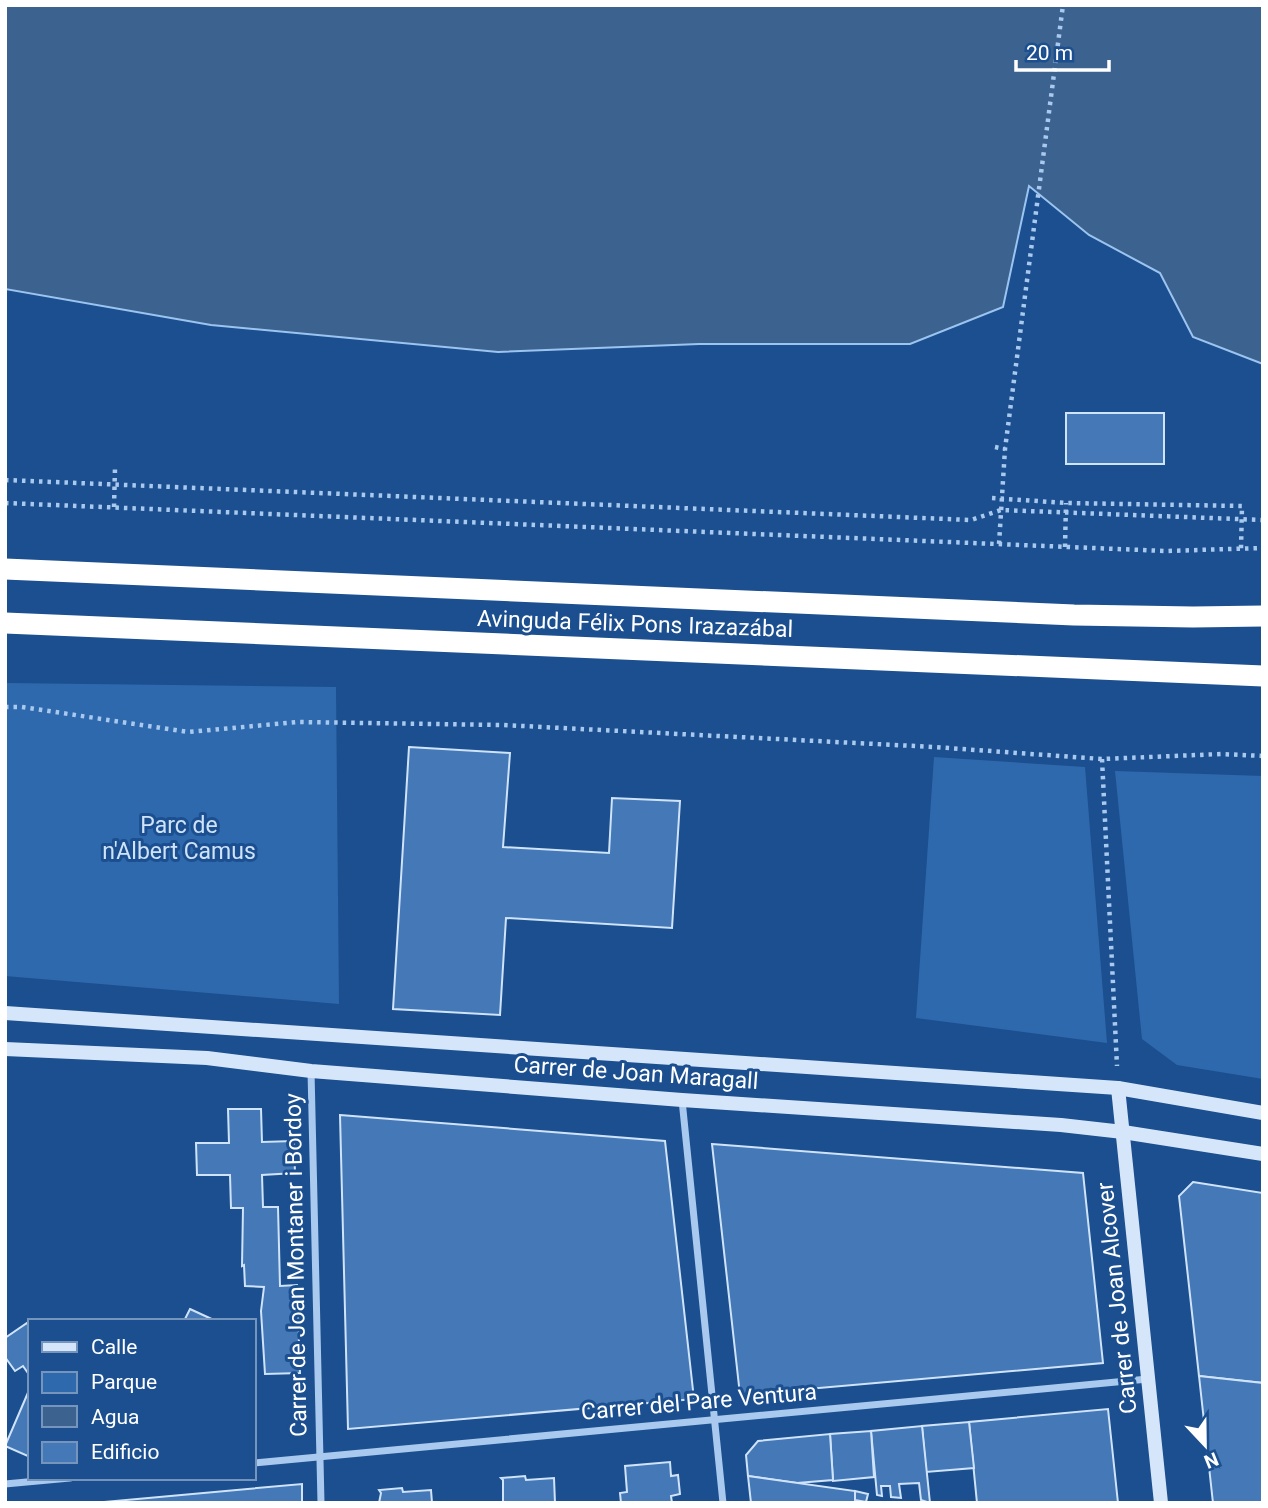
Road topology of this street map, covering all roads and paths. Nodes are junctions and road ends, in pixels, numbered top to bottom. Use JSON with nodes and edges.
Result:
{"nodes":[{"id":1,"x":1063,"y":5,"type":"edge"},
{"id":2,"x":995,"y":447,"type":"dead end"},
{"id":3,"x":1004,"y":449,"type":"junction"},
{"id":4,"x":115,"y":468,"type":"dead end"},
{"id":5,"x":5,"y":480,"type":"edge"},
{"id":6,"x":115,"y":484,"type":"junction"},
{"id":7,"x":992,"y":498,"type":"dead end"},
{"id":8,"x":1002,"y":499,"type":"junction"},
{"id":9,"x":5,"y":503,"type":"edge"},
{"id":10,"x":1066,"y":503,"type":"junction"},
{"id":11,"x":114,"y":507,"type":"junction"},
{"id":12,"x":1001,"y":510,"type":"junction"},
{"id":13,"x":1066,"y":513,"type":"junction"},
{"id":14,"x":1242,"y":519,"type":"junction"},
{"id":15,"x":1263,"y":520,"type":"edge"},
{"id":16,"x":999,"y":544,"type":"junction"},
{"id":17,"x":1065,"y":547,"type":"junction"},
{"id":18,"x":1263,"y":548,"type":"edge"},
{"id":19,"x":1241,"y":549,"type":"junction"},
{"id":20,"x":5,"y":569,"type":"edge"},
{"id":21,"x":1263,"y":616,"type":"edge"},
{"id":22,"x":5,"y":623,"type":"edge"},
{"id":23,"x":1263,"y":676,"type":"edge"},
{"id":24,"x":5,"y":707,"type":"edge"},
{"id":25,"x":1263,"y":756,"type":"edge"},
{"id":26,"x":1102,"y":759,"type":"junction"},
{"id":27,"x":5,"y":1013,"type":"edge"},
{"id":28,"x":5,"y":1049,"type":"edge"},
{"id":29,"x":311,"y":1070,"type":"junction"},
{"id":30,"x":1118,"y":1088,"type":"junction"},
{"id":31,"x":682,"y":1100,"type":"junction"},
{"id":32,"x":1263,"y":1113,"type":"edge"},
{"id":33,"x":1123,"y":1132,"type":"junction"},
{"id":34,"x":1263,"y":1154,"type":"edge"},
{"id":35,"x":1148,"y":1379,"type":"junction"},
{"id":36,"x":714,"y":1420,"type":"junction"},
{"id":37,"x":319,"y":1458,"type":"junction"},
{"id":38,"x":256,"y":1463,"type":"edge"},
{"id":39,"x":44,"y":1480,"type":"edge"},
{"id":40,"x":5,"y":1483,"type":"edge"},
{"id":41,"x":321,"y":1503,"type":"edge"},
{"id":42,"x":723,"y":1503,"type":"edge"},
{"id":43,"x":1161,"y":1503,"type":"edge"}],
"edges":[{"from":1,"to":3,"type":"path"},
{"from":2,"to":3,"type":"path"},
{"from":3,"to":8,"type":"path"},
{"from":4,"to":6,"type":"path"},
{"from":5,"to":6,"type":"path"},
{"from":6,"to":11,"type":"path"},
{"from":6,"to":12,"type":"path"},
{"from":7,"to":8,"type":"path"},
{"from":8,"to":10,"type":"path"},
{"from":8,"to":12,"type":"path"},
{"from":9,"to":11,"type":"path"},
{"from":10,"to":13,"type":"path"},
{"from":10,"to":14,"type":"path"},
{"from":11,"to":16,"type":"path"},
{"from":12,"to":13,"type":"path"},
{"from":12,"to":16,"type":"path"},
{"from":13,"to":14,"type":"path"},
{"from":13,"to":17,"type":"path"},
{"from":14,"to":15,"type":"path"},
{"from":14,"to":19,"type":"path"},
{"from":16,"to":17,"type":"path"},
{"from":17,"to":19,"type":"path"},
{"from":18,"to":19,"type":"path"},
{"from":20,"to":21,"type":"highway","name":"Avinguda Félix Pons Irazazábal"},
{"from":22,"to":23,"type":"highway","name":"Avinguda Félix Pons Irazazábal"},
{"from":24,"to":26,"type":"path"},
{"from":25,"to":26,"type":"path"},
{"from":26,"to":30,"type":"path"},
{"from":27,"to":30,"type":"street","name":"Carrer de Joan Maragall"},
{"from":28,"to":29,"type":"street","name":"Carrer de Joan Maragall"},
{"from":29,"to":31,"type":"street","name":"Carrer de Joan Maragall"},
{"from":29,"to":37,"type":"street","name":"Carrer de Joan Montaner i Bordoy"},
{"from":30,"to":32,"type":"street","name":"Carrer de Joan Maragall"},
{"from":30,"to":33,"type":"street","name":"Carrer de Joan Alcover"},
{"from":31,"to":33,"type":"street","name":"Carrer de Joan Maragall"},
{"from":31,"to":36,"type":"street"},
{"from":33,"to":34,"type":"street","name":"Carrer de Joan Maragall"},
{"from":33,"to":35,"type":"street","name":"Carrer de Joan Alcover"},
{"from":35,"to":36,"type":"street","name":"Carrer del Pare Ventura"},
{"from":35,"to":43,"type":"street","name":"Carrer de Joan Alcover"},
{"from":36,"to":37,"type":"street","name":"Carrer del Pare Ventura"},
{"from":36,"to":42,"type":"street"},
{"from":37,"to":38,"type":"street","name":"Carrer del Pare Ventura"},
{"from":37,"to":41,"type":"street","name":"Carrer de Joan Montaner i Bordoy"},
{"from":39,"to":40,"type":"street"}]}
